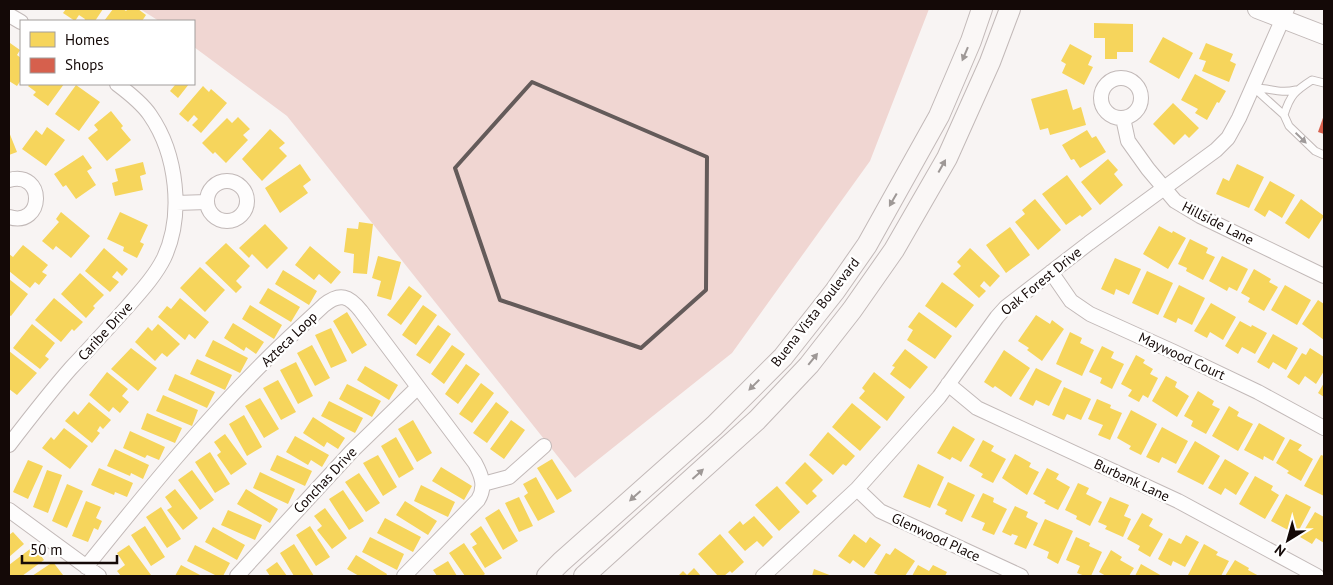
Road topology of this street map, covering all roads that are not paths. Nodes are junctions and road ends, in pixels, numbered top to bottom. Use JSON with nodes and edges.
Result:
{"nodes":[{"id":1,"x":982,"y":9,"type":"edge"},
{"id":2,"x":1010,"y":9,"type":"edge"},
{"id":3,"x":1257,"y":9,"type":"edge"},
{"id":4,"x":1285,"y":14,"type":"edge"},
{"id":5,"x":9,"y":15,"type":"edge"},
{"id":6,"x":20,"y":21,"type":"edge"},
{"id":7,"x":1324,"y":36,"type":"edge"},
{"id":8,"x":1324,"y":83,"type":"edge"},
{"id":9,"x":119,"y":85,"type":"edge"},
{"id":10,"x":1254,"y":88,"type":"junction"},
{"id":11,"x":1296,"y":90,"type":"junction"},
{"id":12,"x":1284,"y":115,"type":"junction"},
{"id":13,"x":1123,"y":118,"type":"dead end"},
{"id":14,"x":1324,"y":155,"type":"edge"},
{"id":15,"x":9,"y":180,"type":"edge"},
{"id":16,"x":1164,"y":188,"type":"junction"},
{"id":17,"x":206,"y":202,"type":"dead end"},
{"id":18,"x":176,"y":203,"type":"junction"},
{"id":19,"x":9,"y":217,"type":"edge"},
{"id":20,"x":1051,"y":272,"type":"junction"},
{"id":21,"x":1324,"y":276,"type":"edge"},
{"id":22,"x":948,"y":384,"type":"junction"},
{"id":23,"x":417,"y":388,"type":"junction"},
{"id":24,"x":1324,"y":428,"type":"edge"},
{"id":25,"x":9,"y":445,"type":"edge"},
{"id":26,"x":544,"y":446,"type":"dead end"},
{"id":27,"x":483,"y":484,"type":"junction"},
{"id":28,"x":857,"y":489,"type":"junction"},
{"id":29,"x":9,"y":510,"type":"edge"},
{"id":30,"x":86,"y":567,"type":"junction"},
{"id":31,"x":99,"y":576,"type":"edge"},
{"id":32,"x":237,"y":576,"type":"edge"},
{"id":33,"x":404,"y":576,"type":"edge"},
{"id":34,"x":547,"y":576,"type":"edge"},
{"id":35,"x":584,"y":576,"type":"edge"},
{"id":36,"x":763,"y":576,"type":"edge"},
{"id":37,"x":1021,"y":576,"type":"edge"},
{"id":38,"x":1318,"y":576,"type":"edge"}],
"edges":[{"from":1,"to":34,"type":"main road","name":"Buena Vista Boulevard","one_way":true},
{"from":35,"to":2,"type":"main road","name":"Buena Vista Boulevard","one_way":true},
{"from":3,"to":4,"type":"street"},
{"from":4,"to":7,"type":"street"},
{"from":4,"to":10,"type":"street","name":"Oak Forest Drive"},
{"from":5,"to":6,"type":"street"},
{"from":8,"to":11,"type":"lane"},
{"from":9,"to":18,"type":"street","name":"Caribe Drive"},
{"from":10,"to":11,"type":"lane"},
{"from":10,"to":12,"type":"lane"},
{"from":10,"to":16,"type":"street","name":"Oak Forest Drive"},
{"from":11,"to":12,"type":"lane"},
{"from":12,"to":14,"type":"lane","one_way":true},
{"from":13,"to":16,"type":"street","name":"Hillside Lane"},
{"from":15,"to":19,"type":"street"},
{"from":16,"to":20,"type":"street","name":"Oak Forest Drive"},
{"from":16,"to":21,"type":"street","name":"Hillside Lane"},
{"from":17,"to":18,"type":"street"},
{"from":18,"to":25,"type":"street","name":"Caribe Drive"},
{"from":20,"to":22,"type":"street","name":"Oak Forest Drive"},
{"from":20,"to":24,"type":"street","name":"Maywood Court"},
{"from":22,"to":28,"type":"street","name":"Oak Forest Drive"},
{"from":22,"to":38,"type":"street","name":"Burbank Lane"},
{"from":23,"to":27,"type":"street","name":"Azteca Loop"},
{"from":23,"to":30,"type":"street","name":"Azteca Loop"},
{"from":23,"to":32,"type":"street","name":"Conchas Drive"},
{"from":26,"to":27,"type":"street"},
{"from":27,"to":33,"type":"street"},
{"from":28,"to":36,"type":"street","name":"Oak Forest Drive"},
{"from":28,"to":37,"type":"street","name":"Glenwood Place"},
{"from":29,"to":30,"type":"street"},
{"from":30,"to":31,"type":"street"}]}
